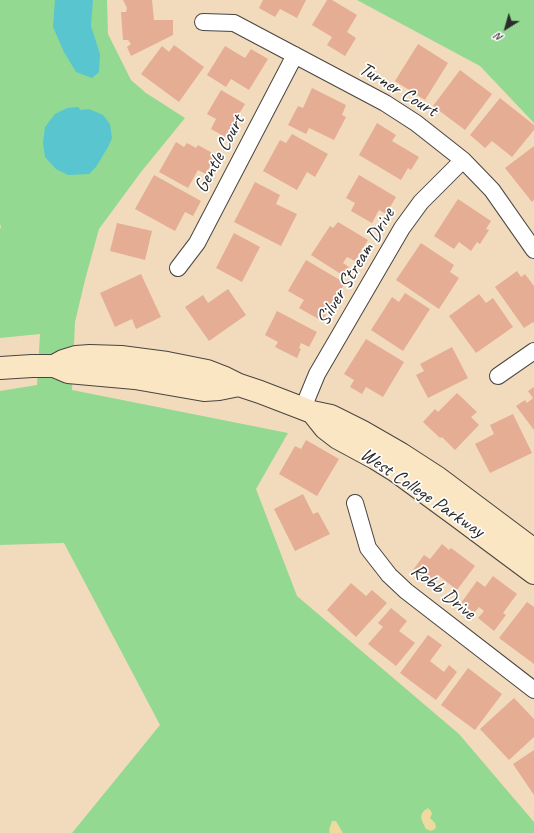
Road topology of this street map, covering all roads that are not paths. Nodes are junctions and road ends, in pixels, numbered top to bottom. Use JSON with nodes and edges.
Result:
{"nodes":[{"id":1,"x":203,"y":22,"type":"dead end"},
{"id":2,"x":295,"y":56,"type":"junction"},
{"id":3,"x":463,"y":160,"type":"junction"},
{"id":4,"x":534,"y":250,"type":"edge"},
{"id":5,"x":178,"y":268,"type":"dead end"},
{"id":6,"x":534,"y":351,"type":"edge"},
{"id":7,"x":0,"y":368,"type":"edge"},
{"id":8,"x":498,"y":376,"type":"dead end"},
{"id":9,"x":308,"y":410,"type":"junction"},
{"id":10,"x":355,"y":503,"type":"dead end"},
{"id":11,"x":534,"y":550,"type":"edge"},
{"id":12,"x":534,"y":573,"type":"edge"},
{"id":13,"x":534,"y":690,"type":"edge"}],
"edges":[{"from":1,"to":2,"type":"street","name":"Turner Court"},
{"from":2,"to":3,"type":"street","name":"Turner Court"},
{"from":2,"to":5,"type":"street","name":"Gentle Court"},
{"from":3,"to":4,"type":"street","name":"Turner Court"},
{"from":3,"to":9,"type":"street","name":"Silver Stream Drive"},
{"from":6,"to":8,"type":"street"},
{"from":7,"to":9,"type":"street","name":"West College Parkway"},
{"from":9,"to":11,"type":"street","name":"West College Parkway"},
{"from":9,"to":12,"type":"street","name":"West College Parkway"},
{"from":10,"to":13,"type":"street","name":"Robb Drive"}]}
